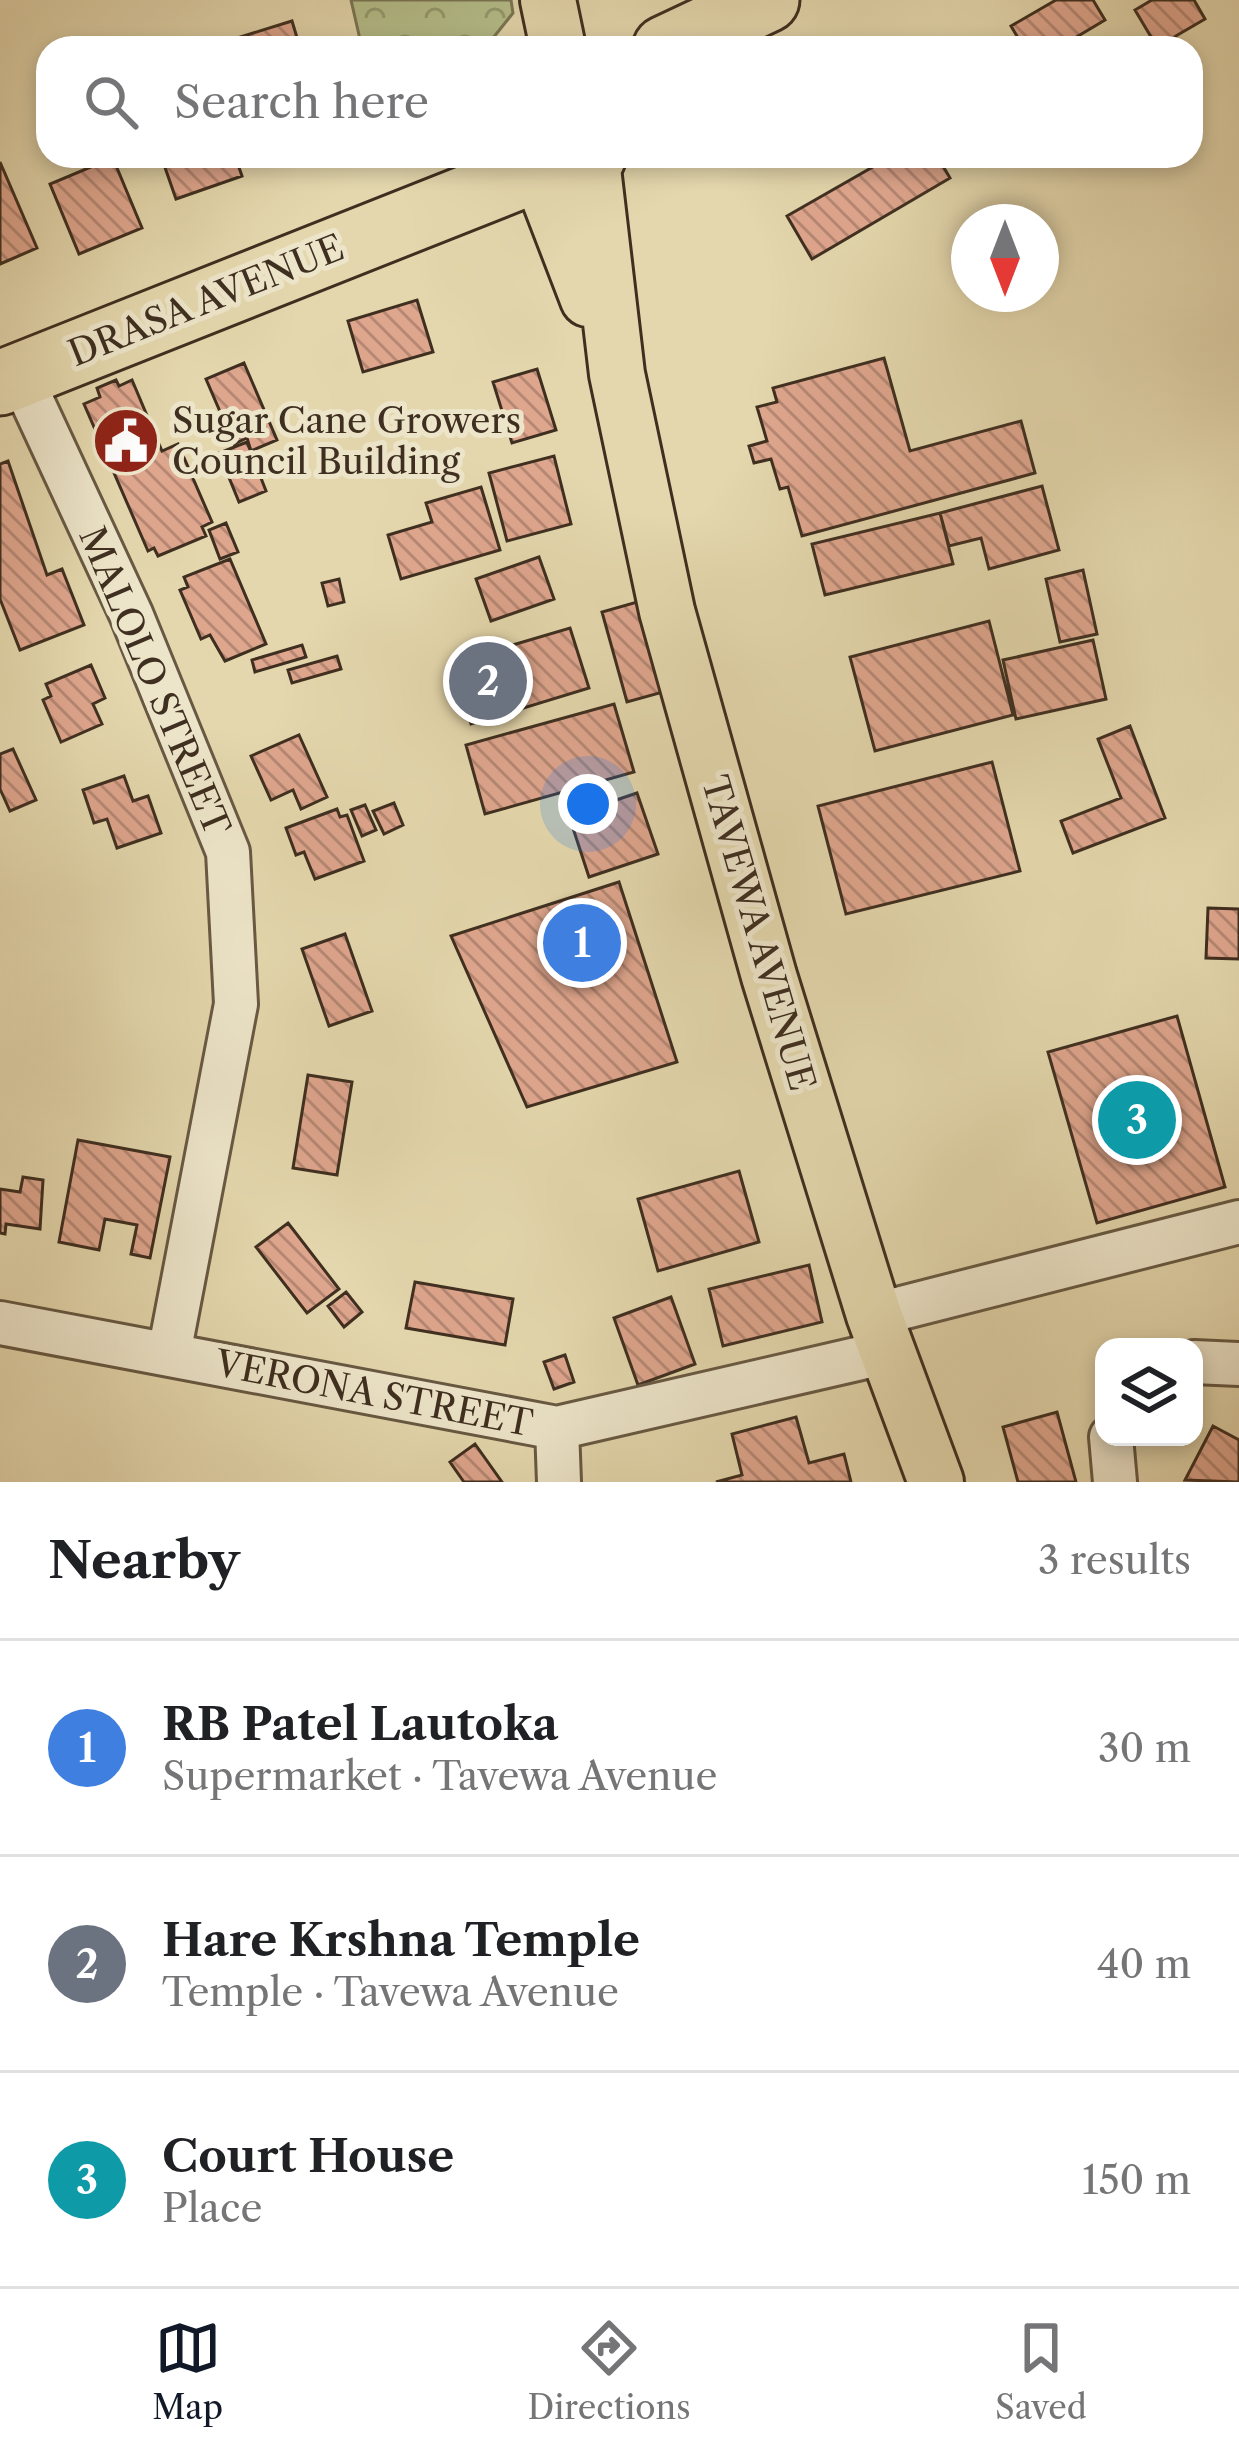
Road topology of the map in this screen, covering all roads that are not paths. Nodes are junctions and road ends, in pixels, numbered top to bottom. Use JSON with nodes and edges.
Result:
{"nodes":[{"id":1,"x":530,"y":0,"type":"edge"},
{"id":2,"x":548,"y":0,"type":"edge"},
{"id":3,"x":525,"y":36,"type":"edge"},
{"id":4,"x":556,"y":36,"type":"edge"},
{"id":5,"x":528,"y":168,"type":"edge"},
{"id":6,"x":544,"y":168,"type":"edge"},
{"id":7,"x":10,"y":379,"type":"edge"},
{"id":8,"x":1239,"y":1222,"type":"edge"},
{"id":9,"x":0,"y":1323,"type":"edge"},
{"id":10,"x":880,"y":1334,"type":"junction"},
{"id":11,"x":169,"y":1354,"type":"junction"},
{"id":12,"x":557,"y":1428,"type":"junction"},
{"id":13,"x":1112,"y":1446,"type":"edge"},
{"id":14,"x":560,"y":1482,"type":"edge"},
{"id":15,"x":936,"y":1482,"type":"edge"},
{"id":16,"x":1115,"y":1482,"type":"edge"}],
"edges":[{"from":1,"to":3,"type":"main road"},
{"from":2,"to":4,"type":"main road"},
{"from":5,"to":7,"type":"highway","name":"DRASA AVENUE"},
{"from":6,"to":10,"type":"main road","name":"TAVEWA AVENUE"},
{"from":7,"to":11,"type":"street","name":"MALOLO STREET"},
{"from":8,"to":10,"type":"street","name":"VERONA STREET"},
{"from":9,"to":11,"type":"street","name":"VERONA STREET"},
{"from":10,"to":12,"type":"street","name":"VERONA STREET"},
{"from":10,"to":15,"type":"main road","name":"TAVEWA AVENUE"},
{"from":11,"to":12,"type":"street","name":"VERONA STREET"},
{"from":12,"to":14,"type":"street"},
{"from":13,"to":16,"type":"street"}]}
